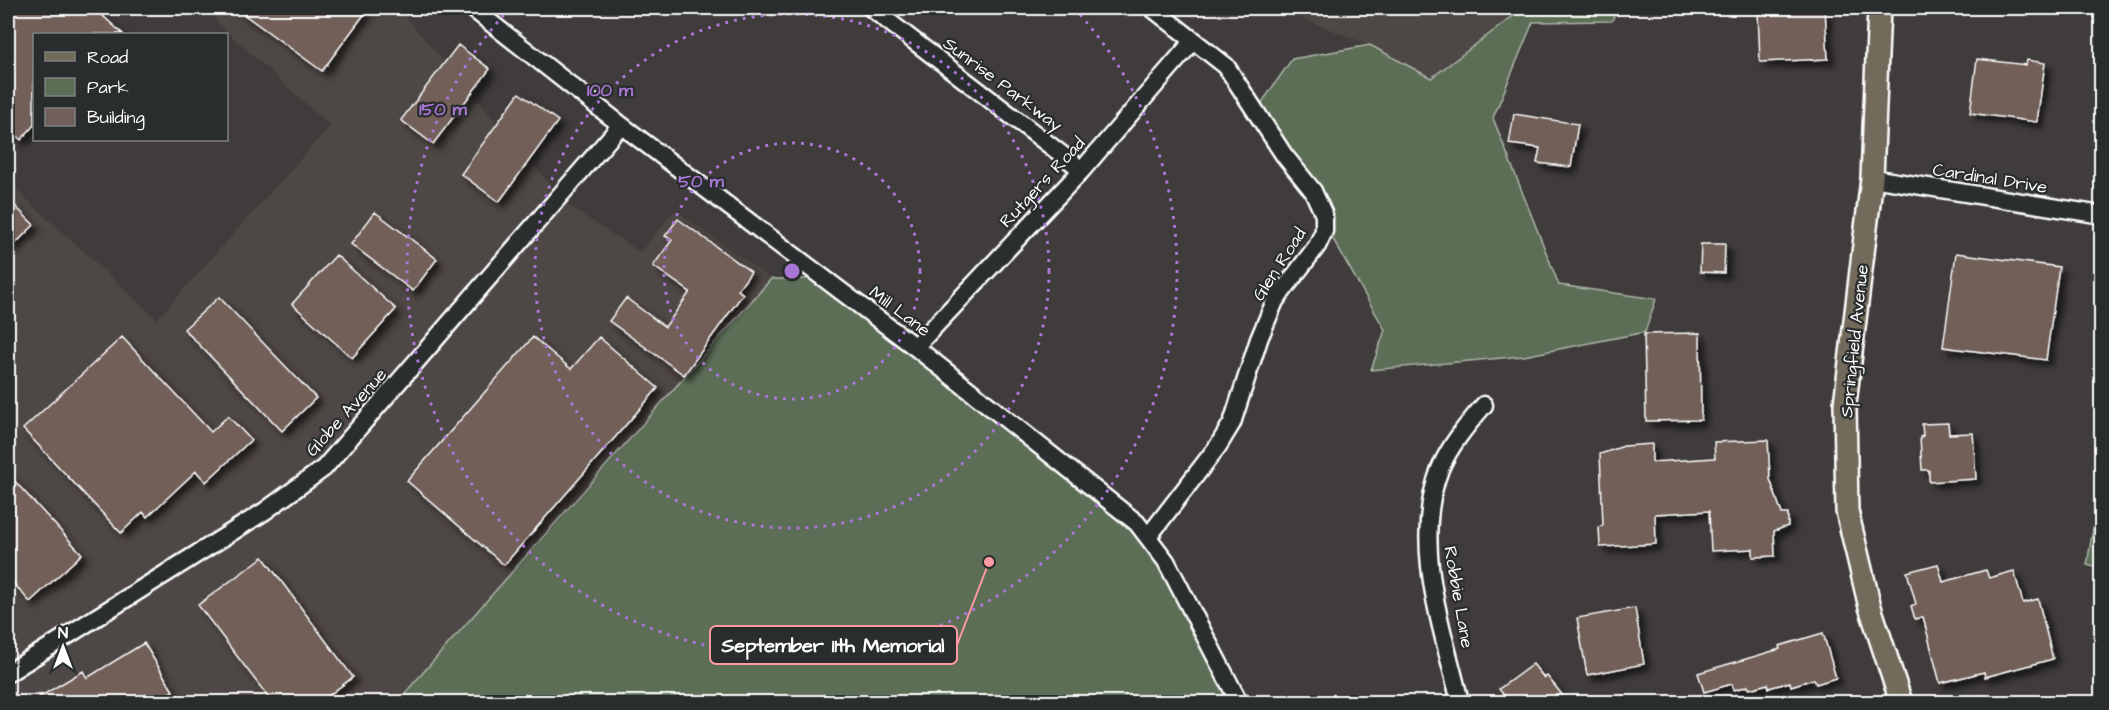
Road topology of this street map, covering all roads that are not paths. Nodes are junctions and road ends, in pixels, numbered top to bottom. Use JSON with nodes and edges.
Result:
{"nodes":[{"id":1,"x":472,"y":8,"type":"edge"},
{"id":2,"x":871,"y":8,"type":"edge"},
{"id":3,"x":1152,"y":8,"type":"edge"},
{"id":4,"x":1880,"y":8,"type":"edge"},
{"id":5,"x":1194,"y":40,"type":"junction"},
{"id":6,"x":621,"y":124,"type":"junction"},
{"id":7,"x":1082,"y":170,"type":"junction"},
{"id":8,"x":1872,"y":178,"type":"junction"},
{"id":9,"x":2102,"y":215,"type":"edge"},
{"id":10,"x":915,"y":346,"type":"junction"},
{"id":11,"x":1484,"y":405,"type":"dead end"},
{"id":12,"x":1148,"y":537,"type":"junction"},
{"id":13,"x":8,"y":674,"type":"edge"},
{"id":14,"x":1239,"y":702,"type":"edge"},
{"id":15,"x":1460,"y":702,"type":"edge"},
{"id":16,"x":1901,"y":702,"type":"edge"}],
"edges":[{"from":1,"to":6,"type":"street","name":"Mill Lane"},
{"from":2,"to":7,"type":"street","name":"Sunrise Parkway"},
{"from":3,"to":5,"type":"street","name":"Glen Road"},
{"from":4,"to":8,"type":"main road","name":"Springfield Avenue"},
{"from":5,"to":7,"type":"street","name":"Rutgers Road"},
{"from":5,"to":12,"type":"street","name":"Glen Road"},
{"from":6,"to":10,"type":"street","name":"Mill Lane"},
{"from":6,"to":13,"type":"street","name":"Globe Avenue"},
{"from":7,"to":10,"type":"street","name":"Rutgers Road"},
{"from":8,"to":9,"type":"street","name":"Cardinal Drive"},
{"from":8,"to":16,"type":"main road","name":"Springfield Avenue"},
{"from":10,"to":12,"type":"street","name":"Mill Lane"},
{"from":11,"to":15,"type":"street","name":"Robbie Lane"},
{"from":12,"to":14,"type":"street","name":"Mill Lane"}]}
